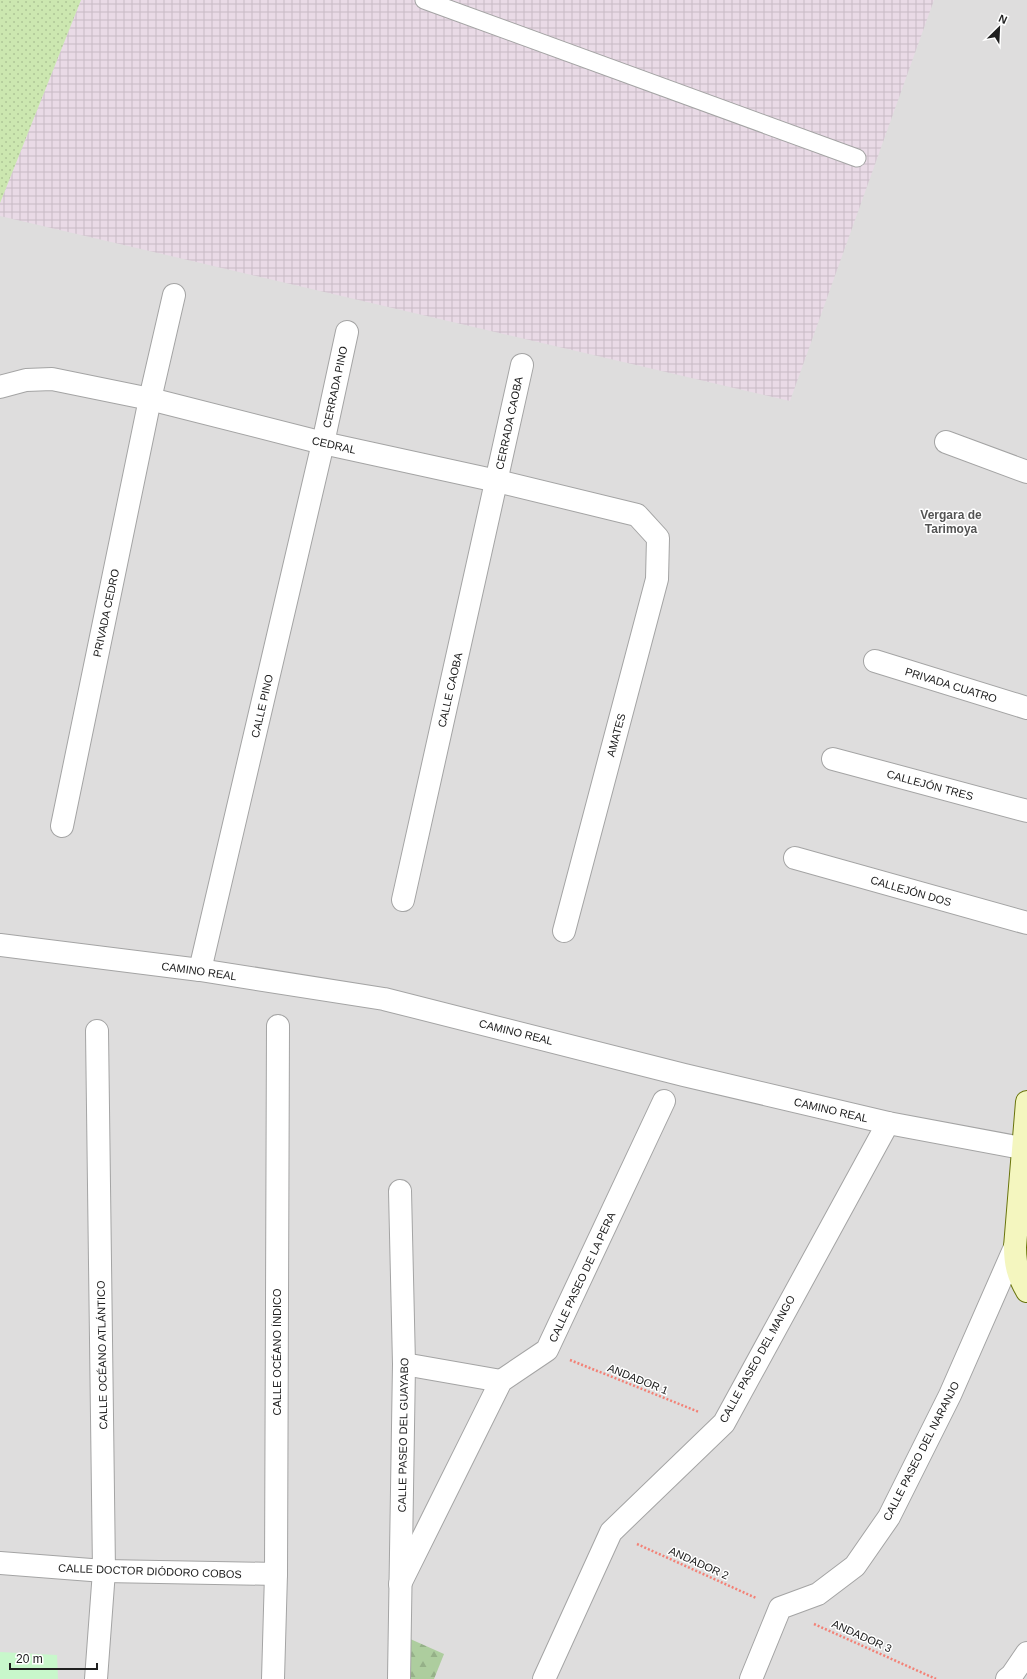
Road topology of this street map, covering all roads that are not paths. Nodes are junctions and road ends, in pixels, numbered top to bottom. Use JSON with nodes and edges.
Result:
{"nodes":[{"id":1,"x":424,"y":0,"type":"edge"},
{"id":2,"x":858,"y":158,"type":"dead end"},
{"id":3,"x":174,"y":294,"type":"dead end"},
{"id":4,"x":347,"y":332,"type":"dead end"},
{"id":5,"x":522,"y":365,"type":"dead end"},
{"id":6,"x":0,"y":387,"type":"edge"},
{"id":7,"x":150,"y":399,"type":"junction"},
{"id":8,"x":946,"y":442,"type":"dead end"},
{"id":9,"x":323,"y":443,"type":"junction"},
{"id":10,"x":1027,"y":472,"type":"edge"},
{"id":11,"x":497,"y":481,"type":"junction"},
{"id":12,"x":658,"y":538,"type":"joint"},
{"id":13,"x":875,"y":661,"type":"dead end"},
{"id":14,"x":1027,"y":708,"type":"edge"},
{"id":15,"x":833,"y":759,"type":"dead end"},
{"id":16,"x":1027,"y":811,"type":"edge"},
{"id":17,"x":62,"y":826,"type":"dead end"},
{"id":18,"x":795,"y":858,"type":"dead end"},
{"id":19,"x":403,"y":900,"type":"dead end"},
{"id":20,"x":1027,"y":924,"type":"edge"},
{"id":21,"x":564,"y":931,"type":"dead end"},
{"id":22,"x":0,"y":945,"type":"edge"},
{"id":23,"x":200,"y":970,"type":"junction"},
{"id":24,"x":278,"y":1026,"type":"dead end"},
{"id":25,"x":98,"y":1031,"type":"dead end"},
{"id":26,"x":664,"y":1101,"type":"dead end"},
{"id":27,"x":1027,"y":1102,"type":"edge"},
{"id":28,"x":888,"y":1123,"type":"junction"},
{"id":29,"x":1024,"y":1149,"type":"edge"},
{"id":30,"x":400,"y":1191,"type":"dead end"},
{"id":31,"x":1015,"y":1247,"type":"junction"},
{"id":32,"x":1027,"y":1291,"type":"edge"},
{"id":33,"x":404,"y":1364,"type":"junction"},
{"id":34,"x":501,"y":1381,"type":"junction"},
{"id":35,"x":0,"y":1563,"type":"edge"},
{"id":36,"x":104,"y":1571,"type":"junction"},
{"id":37,"x":276,"y":1574,"type":"junction"},
{"id":38,"x":400,"y":1584,"type":"junction"},
{"id":39,"x":1027,"y":1653,"type":"edge"},
{"id":40,"x":96,"y":1679,"type":"edge"},
{"id":41,"x":274,"y":1679,"type":"edge"},
{"id":42,"x":399,"y":1679,"type":"edge"},
{"id":43,"x":544,"y":1679,"type":"edge"},
{"id":44,"x":751,"y":1679,"type":"edge"},
{"id":45,"x":1007,"y":1679,"type":"edge"}],
"edges":[{"from":1,"to":2,"type":"lane"},
{"from":3,"to":7,"type":"street","name":"PRIVADA CEDRO"},
{"from":4,"to":9,"type":"street","name":"CERRADA PINO"},
{"from":5,"to":11,"type":"street","name":"CERRADA CAOBA"},
{"from":6,"to":7,"type":"street","name":"CEDRAL"},
{"from":7,"to":9,"type":"street","name":"CEDRAL"},
{"from":7,"to":17,"type":"street","name":"PRIVADA CEDRO"},
{"from":8,"to":10,"type":"street"},
{"from":9,"to":11,"type":"street","name":"CEDRAL"},
{"from":9,"to":23,"type":"street","name":"CALLE PINO"},
{"from":11,"to":12,"type":"street","name":"CEDRAL"},
{"from":11,"to":19,"type":"street","name":"CALLE CAOBA"},
{"from":12,"to":21,"type":"street","name":"AMATES"},
{"from":13,"to":14,"type":"street","name":"PRIVADA CUATRO"},
{"from":15,"to":16,"type":"street","name":"CALLEJÓN TRES"},
{"from":18,"to":20,"type":"street","name":"CALLEJÓN DOS"},
{"from":22,"to":23,"type":"street","name":"CAMINO REAL"},
{"from":23,"to":28,"type":"street","name":"CAMINO REAL"},
{"from":24,"to":37,"type":"street","name":"CALLE OCÉANO ÍNDICO"},
{"from":25,"to":36,"type":"street","name":"CALLE OCÉANO ATLÁNTICO"},
{"from":26,"to":34,"type":"street","name":"CALLE PASEO DE LA PERA"},
{"from":27,"to":29,"type":"main road"},
{"from":28,"to":29,"type":"street","name":"CAMINO REAL"},
{"from":28,"to":43,"type":"street","name":"CALLE PASEO DEL MANGO"},
{"from":29,"to":31,"type":"main road"},
{"from":30,"to":33,"type":"street","name":"CALLE PASEO DEL GUAYABO"},
{"from":31,"to":32,"type":"main road"},
{"from":31,"to":44,"type":"street","name":"CALLE PASEO DEL NARANJO"},
{"from":33,"to":34,"type":"street"},
{"from":33,"to":38,"type":"street","name":"CALLE PASEO DEL GUAYABO"},
{"from":34,"to":38,"type":"street","name":"CALLE PASEO DE LA PERA"},
{"from":35,"to":36,"type":"street","name":"CALLE DOCTOR DIÓDORO COBOS"},
{"from":36,"to":37,"type":"street","name":"CALLE DOCTOR DIÓDORO COBOS"},
{"from":36,"to":40,"type":"street","name":"CALLE OCÉANO ATLÁNTICO"},
{"from":37,"to":41,"type":"street","name":"CALLE OCÉANO ÍNDICO"},
{"from":38,"to":42,"type":"street","name":"CALLE PASEO DEL GUAYABO"},
{"from":39,"to":45,"type":"street"}]}
